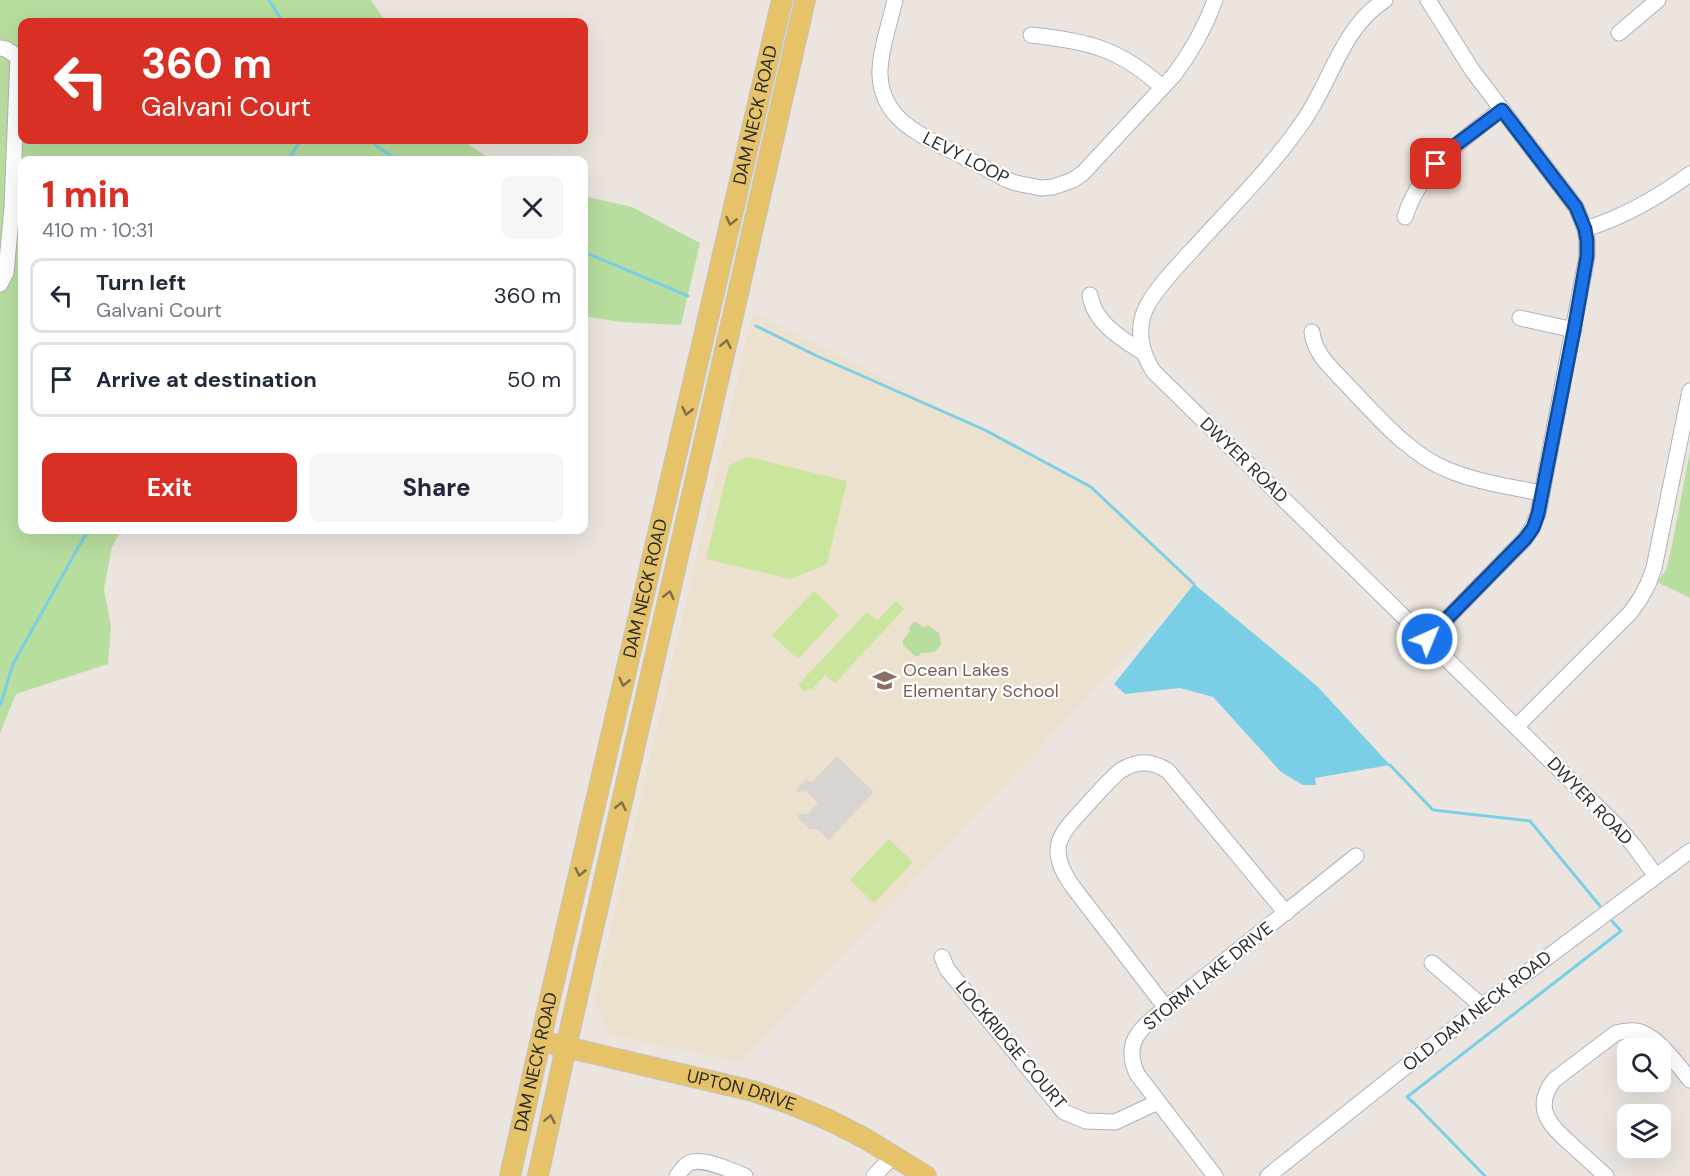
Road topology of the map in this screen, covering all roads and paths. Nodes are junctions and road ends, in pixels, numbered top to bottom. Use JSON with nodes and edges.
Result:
{"nodes":[{"id":1,"x":783,"y":0,"type":"edge"},
{"id":2,"x":805,"y":0,"type":"edge"},
{"id":3,"x":895,"y":0,"type":"edge"},
{"id":4,"x":1215,"y":0,"type":"edge"},
{"id":5,"x":1385,"y":0,"type":"edge"},
{"id":6,"x":1428,"y":0,"type":"edge"},
{"id":7,"x":1658,"y":0,"type":"edge"},
{"id":8,"x":1619,"y":33,"type":"dead end"},
{"id":9,"x":1031,"y":35,"type":"dead end"},
{"id":10,"x":0,"y":48,"type":"edge"},
{"id":11,"x":1162,"y":87,"type":"junction"},
{"id":12,"x":1502,"y":110,"type":"junction"},
{"id":13,"x":1690,"y":174,"type":"edge"},
{"id":14,"x":1405,"y":217,"type":"dead end"},
{"id":15,"x":1585,"y":229,"type":"junction"},
{"id":16,"x":0,"y":284,"type":"edge"},
{"id":17,"x":1090,"y":295,"type":"dead end"},
{"id":18,"x":1520,"y":318,"type":"dead end"},
{"id":19,"x":1574,"y":330,"type":"junction"},
{"id":20,"x":1312,"y":332,"type":"dead end"},
{"id":21,"x":1144,"y":353,"type":"junction"},
{"id":22,"x":1690,"y":391,"type":"edge"},
{"id":23,"x":1542,"y":493,"type":"junction"},
{"id":24,"x":636,"y":628,"type":"junction"},
{"id":25,"x":660,"y":634,"type":"junction"},
{"id":26,"x":1427,"y":639,"type":"junction"},
{"id":27,"x":1516,"y":727,"type":"junction"},
{"id":28,"x":1690,"y":851,"type":"edge"},
{"id":29,"x":1356,"y":856,"type":"dead end"},
{"id":30,"x":1656,"y":876,"type":"junction"},
{"id":31,"x":1286,"y":913,"type":"junction"},
{"id":32,"x":942,"y":957,"type":"dead end"},
{"id":33,"x":1431,"y":963,"type":"dead end"},
{"id":34,"x":1482,"y":1006,"type":"junction"},
{"id":35,"x":1166,"y":1008,"type":"junction"},
{"id":36,"x":541,"y":1041,"type":"junction"},
{"id":37,"x":566,"y":1047,"type":"junction"},
{"id":38,"x":1690,"y":1080,"type":"edge"},
{"id":39,"x":1158,"y":1102,"type":"junction"},
{"id":40,"x":894,"y":1155,"type":"junction"},
{"id":41,"x":510,"y":1176,"type":"edge"},
{"id":42,"x":538,"y":1176,"type":"edge"},
{"id":43,"x":677,"y":1176,"type":"edge"},
{"id":44,"x":745,"y":1176,"type":"edge"},
{"id":45,"x":874,"y":1176,"type":"edge"},
{"id":46,"x":888,"y":1176,"type":"edge"},
{"id":47,"x":926,"y":1176,"type":"edge"},
{"id":48,"x":1215,"y":1176,"type":"edge"},
{"id":49,"x":1268,"y":1176,"type":"edge"},
{"id":50,"x":1606,"y":1176,"type":"edge"}],
"edges":[{"from":1,"to":24,"type":"main road","name":"DAM NECK ROAD","one_way":true},
{"from":25,"to":2,"type":"main road","name":"DAM NECK ROAD","one_way":true},
{"from":3,"to":11,"type":"street","name":"LEVY LOOP"},
{"from":4,"to":11,"type":"street","name":"LEVY LOOP"},
{"from":5,"to":21,"type":"street","name":"DWYER ROAD"},
{"from":6,"to":12,"type":"street"},
{"from":7,"to":8,"type":"street"},
{"from":9,"to":11,"type":"street"},
{"from":10,"to":16,"type":"street"},
{"from":12,"to":14,"type":"street"},
{"from":12,"to":15,"type":"street"},
{"from":13,"to":15,"type":"street"},
{"from":15,"to":19,"type":"street"},
{"from":17,"to":21,"type":"street"},
{"from":18,"to":19,"type":"street"},
{"from":19,"to":23,"type":"street"},
{"from":20,"to":23,"type":"street"},
{"from":21,"to":26,"type":"street","name":"DWYER ROAD"},
{"from":22,"to":27,"type":"street"},
{"from":23,"to":26,"type":"street"},
{"from":24,"to":25,"type":"main road"},
{"from":24,"to":36,"type":"main road","name":"DAM NECK ROAD","one_way":true},
{"from":37,"to":25,"type":"main road","name":"DAM NECK ROAD","one_way":true},
{"from":26,"to":27,"type":"street","name":"DWYER ROAD"},
{"from":27,"to":30,"type":"street","name":"DWYER ROAD"},
{"from":28,"to":30,"type":"street","name":"OLD DAM NECK ROAD"},
{"from":29,"to":31,"type":"street","name":"STORM LAKE DRIVE"},
{"from":30,"to":34,"type":"street","name":"OLD DAM NECK ROAD"},
{"from":31,"to":35,"type":"street","name":"STORM LAKE DRIVE"},
{"from":31,"to":35,"type":"street"},
{"from":32,"to":39,"type":"street","name":"LOCKRIDGE COURT"},
{"from":33,"to":34,"type":"street"},
{"from":34,"to":49,"type":"street","name":"OLD DAM NECK ROAD"},
{"from":35,"to":39,"type":"street","name":"STORM LAKE DRIVE"},
{"from":36,"to":37,"type":"main road","name":"UPTON DRIVE"},
{"from":36,"to":41,"type":"main road","name":"DAM NECK ROAD"},
{"from":37,"to":40,"type":"main road","name":"UPTON DRIVE"},
{"from":42,"to":37,"type":"main road","name":"DAM NECK ROAD","one_way":true},
{"from":38,"to":50,"type":"street"},
{"from":39,"to":48,"type":"street","name":"STORM LAKE DRIVE"},
{"from":40,"to":45,"type":"street"},
{"from":40,"to":46,"type":"street"},
{"from":40,"to":47,"type":"main road","name":"UPTON DRIVE"},
{"from":43,"to":44,"type":"street"}]}
